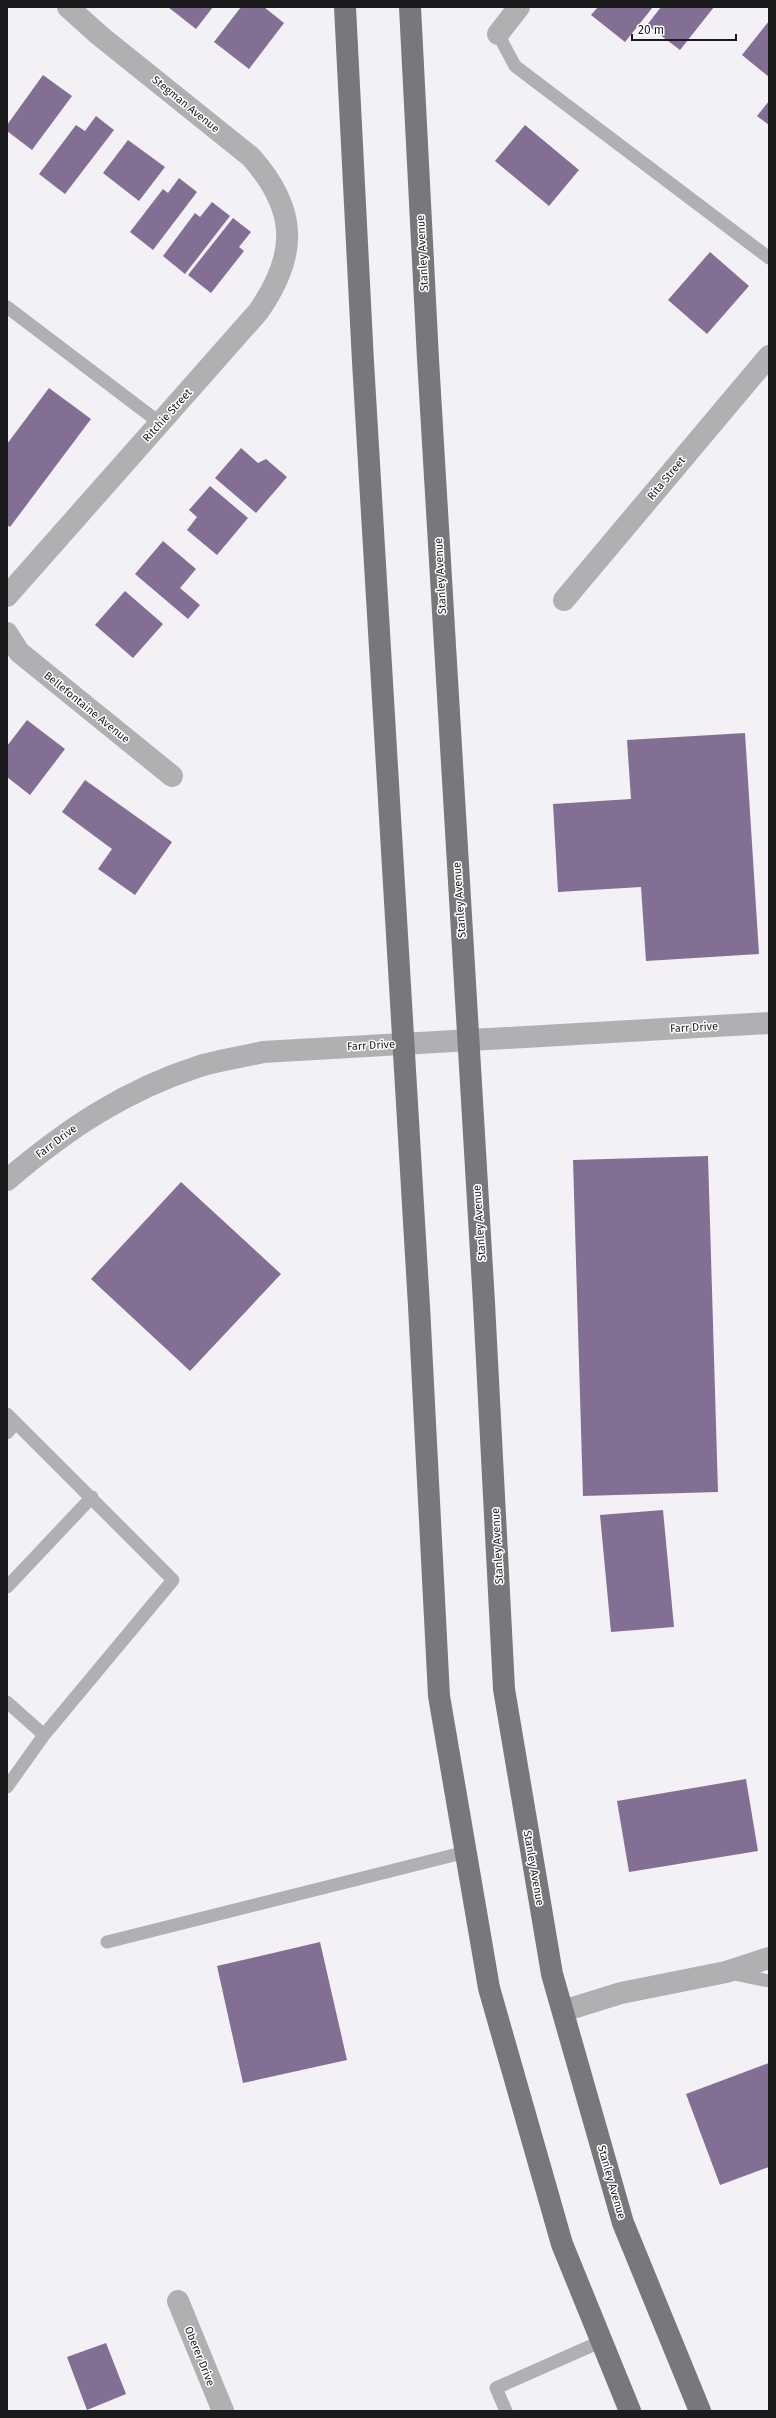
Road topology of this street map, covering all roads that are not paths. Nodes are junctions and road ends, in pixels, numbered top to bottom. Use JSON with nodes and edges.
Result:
{"nodes":[{"id":1,"x":68,"y":7,"type":"edge"},
{"id":2,"x":345,"y":7,"type":"edge"},
{"id":3,"x":410,"y":7,"type":"edge"},
{"id":4,"x":520,"y":7,"type":"edge"},
{"id":5,"x":498,"y":34,"type":"joint"},
{"id":6,"x":285,"y":216,"type":"joint"},
{"id":7,"x":769,"y":258,"type":"edge"},
{"id":8,"x":7,"y":307,"type":"edge"},
{"id":9,"x":769,"y":356,"type":"edge"},
{"id":10,"x":160,"y":423,"type":"junction"},
{"id":11,"x":7,"y":596,"type":"edge"},
{"id":12,"x":564,"y":600,"type":"dead end"},
{"id":13,"x":7,"y":633,"type":"edge"},
{"id":14,"x":172,"y":776,"type":"dead end"},
{"id":15,"x":769,"y":1023,"type":"edge"},
{"id":16,"x":468,"y":1041,"type":"junction"},
{"id":17,"x":403,"y":1044,"type":"junction"},
{"id":18,"x":7,"y":1180,"type":"edge"},
{"id":19,"x":10,"y":1423,"type":"edge"},
{"id":20,"x":92,"y":1497,"type":"junction"},
{"id":21,"x":7,"y":1587,"type":"edge"},
{"id":22,"x":7,"y":1702,"type":"edge"},
{"id":23,"x":44,"y":1735,"type":"junction"},
{"id":24,"x":7,"y":1787,"type":"edge"},
{"id":25,"x":466,"y":1852,"type":"junction"},
{"id":26,"x":107,"y":1942,"type":"dead end"},
{"id":27,"x":769,"y":1958,"type":"edge"},
{"id":28,"x":726,"y":1972,"type":"junction"},
{"id":29,"x":769,"y":1981,"type":"edge"},
{"id":30,"x":563,"y":2011,"type":"junction"},
{"id":31,"x":178,"y":2301,"type":"dead end"},
{"id":32,"x":602,"y":2341,"type":"junction"},
{"id":33,"x":223,"y":2411,"type":"edge"},
{"id":34,"x":506,"y":2411,"type":"edge"},
{"id":35,"x":630,"y":2411,"type":"edge"},
{"id":36,"x":700,"y":2411,"type":"edge"}],
"edges":[{"from":1,"to":6,"type":"street","name":"Stegman Avenue"},
{"from":2,"to":17,"type":"main road"},
{"from":3,"to":16,"type":"main road","name":"Stanley Avenue"},
{"from":4,"to":5,"type":"street"},
{"from":5,"to":7,"type":"lane"},
{"from":6,"to":10,"type":"street","name":"Ritchie Street"},
{"from":8,"to":10,"type":"lane"},
{"from":9,"to":12,"type":"street","name":"Rita Street"},
{"from":10,"to":11,"type":"street","name":"Ritchie Street"},
{"from":13,"to":14,"type":"street","name":"Bellefontaine Avenue"},
{"from":15,"to":16,"type":"street","name":"Farr Drive"},
{"from":16,"to":17,"type":"street","name":"Farr Drive"},
{"from":16,"to":30,"type":"main road","name":"Stanley Avenue"},
{"from":17,"to":18,"type":"street","name":"Farr Drive"},
{"from":17,"to":25,"type":"main road"},
{"from":19,"to":20,"type":"lane"},
{"from":20,"to":21,"type":"lane"},
{"from":20,"to":23,"type":"lane"},
{"from":22,"to":23,"type":"lane"},
{"from":23,"to":24,"type":"lane"},
{"from":25,"to":26,"type":"lane"},
{"from":25,"to":32,"type":"main road"},
{"from":27,"to":28,"type":"street"},
{"from":28,"to":29,"type":"lane"},
{"from":28,"to":30,"type":"street"},
{"from":30,"to":36,"type":"main road","name":"Stanley Avenue"},
{"from":31,"to":33,"type":"street","name":"Oberer Drive"},
{"from":32,"to":34,"type":"lane"},
{"from":32,"to":35,"type":"main road"}]}
